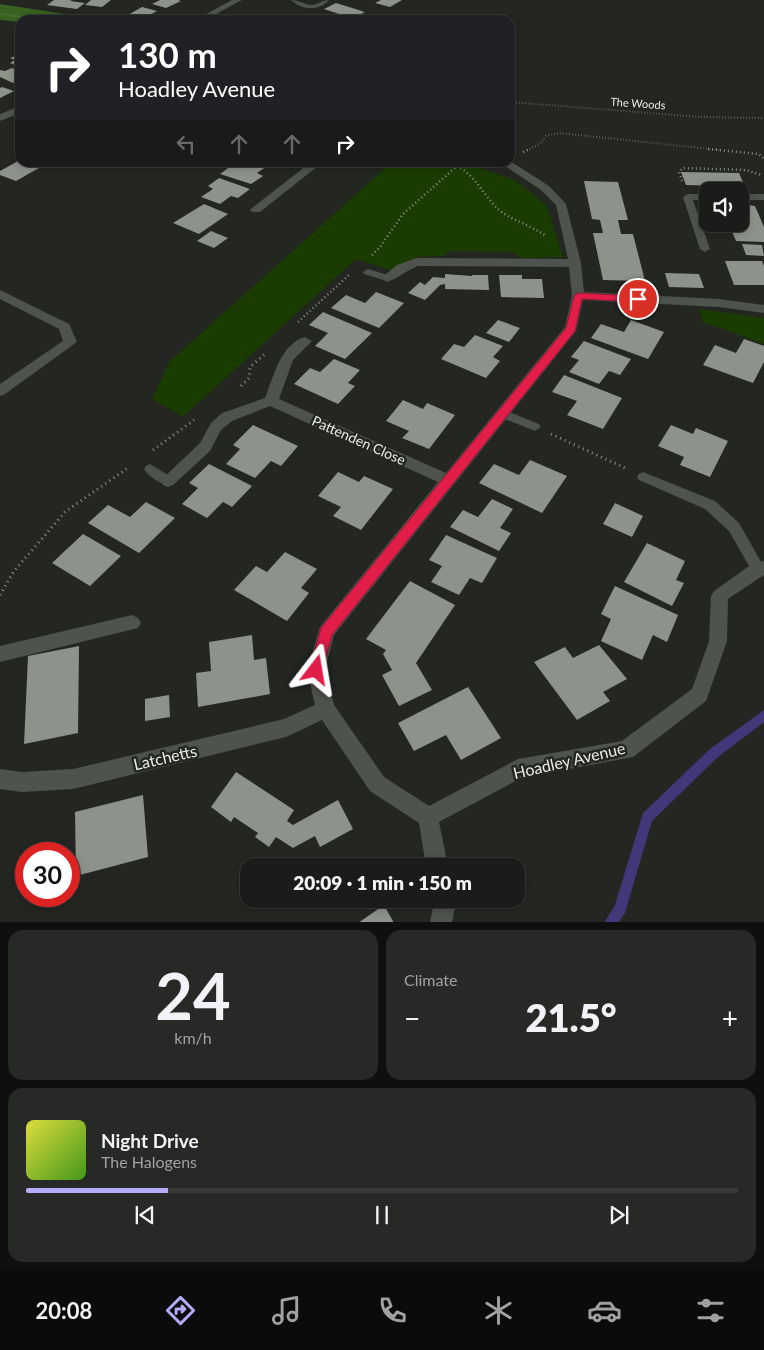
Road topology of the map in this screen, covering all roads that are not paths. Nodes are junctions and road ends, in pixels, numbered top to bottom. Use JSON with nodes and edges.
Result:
{"nodes":[{"id":1,"x":238,"y":0,"type":"edge"},
{"id":2,"x":294,"y":0,"type":"edge"},
{"id":3,"x":326,"y":0,"type":"edge"},
{"id":4,"x":209,"y":15,"type":"edge"},
{"id":5,"x":15,"y":110,"type":"edge"},
{"id":6,"x":0,"y":118,"type":"edge"},
{"id":7,"x":515,"y":162,"type":"edge"},
{"id":8,"x":312,"y":167,"type":"edge"},
{"id":9,"x":699,"y":197,"type":"edge"},
{"id":10,"x":749,"y":197,"type":"edge"},
{"id":11,"x":764,"y":197,"type":"edge"},
{"id":12,"x":256,"y":210,"type":"dead end"},
{"id":13,"x":699,"y":231,"type":"edge"},
{"id":14,"x":699,"y":232,"type":"edge"},
{"id":15,"x":705,"y":249,"type":"dead end"},
{"id":16,"x":575,"y":263,"type":"junction"},
{"id":17,"x":368,"y":272,"type":"dead end"},
{"id":18,"x":387,"y":278,"type":"joint"},
{"id":19,"x":0,"y":294,"type":"edge"},
{"id":20,"x":578,"y":296,"type":"junction"},
{"id":21,"x":764,"y":309,"type":"edge"},
{"id":22,"x":305,"y":341,"type":"dead end"},
{"id":23,"x":0,"y":392,"type":"edge"},
{"id":24,"x":270,"y":401,"type":"junction"},
{"id":25,"x":504,"y":414,"type":"junction"},
{"id":26,"x":534,"y":427,"type":"road end"},
{"id":27,"x":150,"y":469,"type":"road end"},
{"id":28,"x":643,"y":477,"type":"road end"},
{"id":29,"x":448,"y":480,"type":"junction"},
{"id":30,"x":168,"y":481,"type":"joint"},
{"id":31,"x":761,"y":569,"type":"edge"},
{"id":32,"x":132,"y":623,"type":"dead end"},
{"id":33,"x":0,"y":654,"type":"edge"},
{"id":34,"x":325,"y":709,"type":"junction"},
{"id":35,"x":0,"y":779,"type":"edge"},
{"id":36,"x":428,"y":817,"type":"junction"},
{"id":37,"x":436,"y":858,"type":"edge"},
{"id":38,"x":444,"y":908,"type":"edge"},
{"id":39,"x":441,"y":922,"type":"edge"}],
"edges":[{"from":1,"to":4,"type":"street"},
{"from":2,"to":3,"type":"lane"},
{"from":5,"to":6,"type":"street"},
{"from":7,"to":16,"type":"street"},
{"from":8,"to":12,"type":"street"},
{"from":9,"to":13,"type":"lane"},
{"from":10,"to":11,"type":"lane"},
{"from":14,"to":15,"type":"lane"},
{"from":16,"to":18,"type":"street"},
{"from":16,"to":20,"type":"street"},
{"from":17,"to":18,"type":"lane"},
{"from":19,"to":23,"type":"street"},
{"from":20,"to":21,"type":"street"},
{"from":20,"to":25,"type":"street"},
{"from":22,"to":24,"type":"street"},
{"from":24,"to":29,"type":"street","name":"Pattenden Close"},
{"from":24,"to":30,"type":"street"},
{"from":25,"to":26,"type":"lane"},
{"from":25,"to":29,"type":"street"},
{"from":27,"to":30,"type":"lane"},
{"from":28,"to":31,"type":"lane"},
{"from":29,"to":34,"type":"street"},
{"from":31,"to":36,"type":"street","name":"Hoadley Avenue"},
{"from":32,"to":33,"type":"street"},
{"from":34,"to":35,"type":"street","name":"Latchetts"},
{"from":34,"to":36,"type":"street"},
{"from":36,"to":37,"type":"street"},
{"from":38,"to":39,"type":"street"}]}
